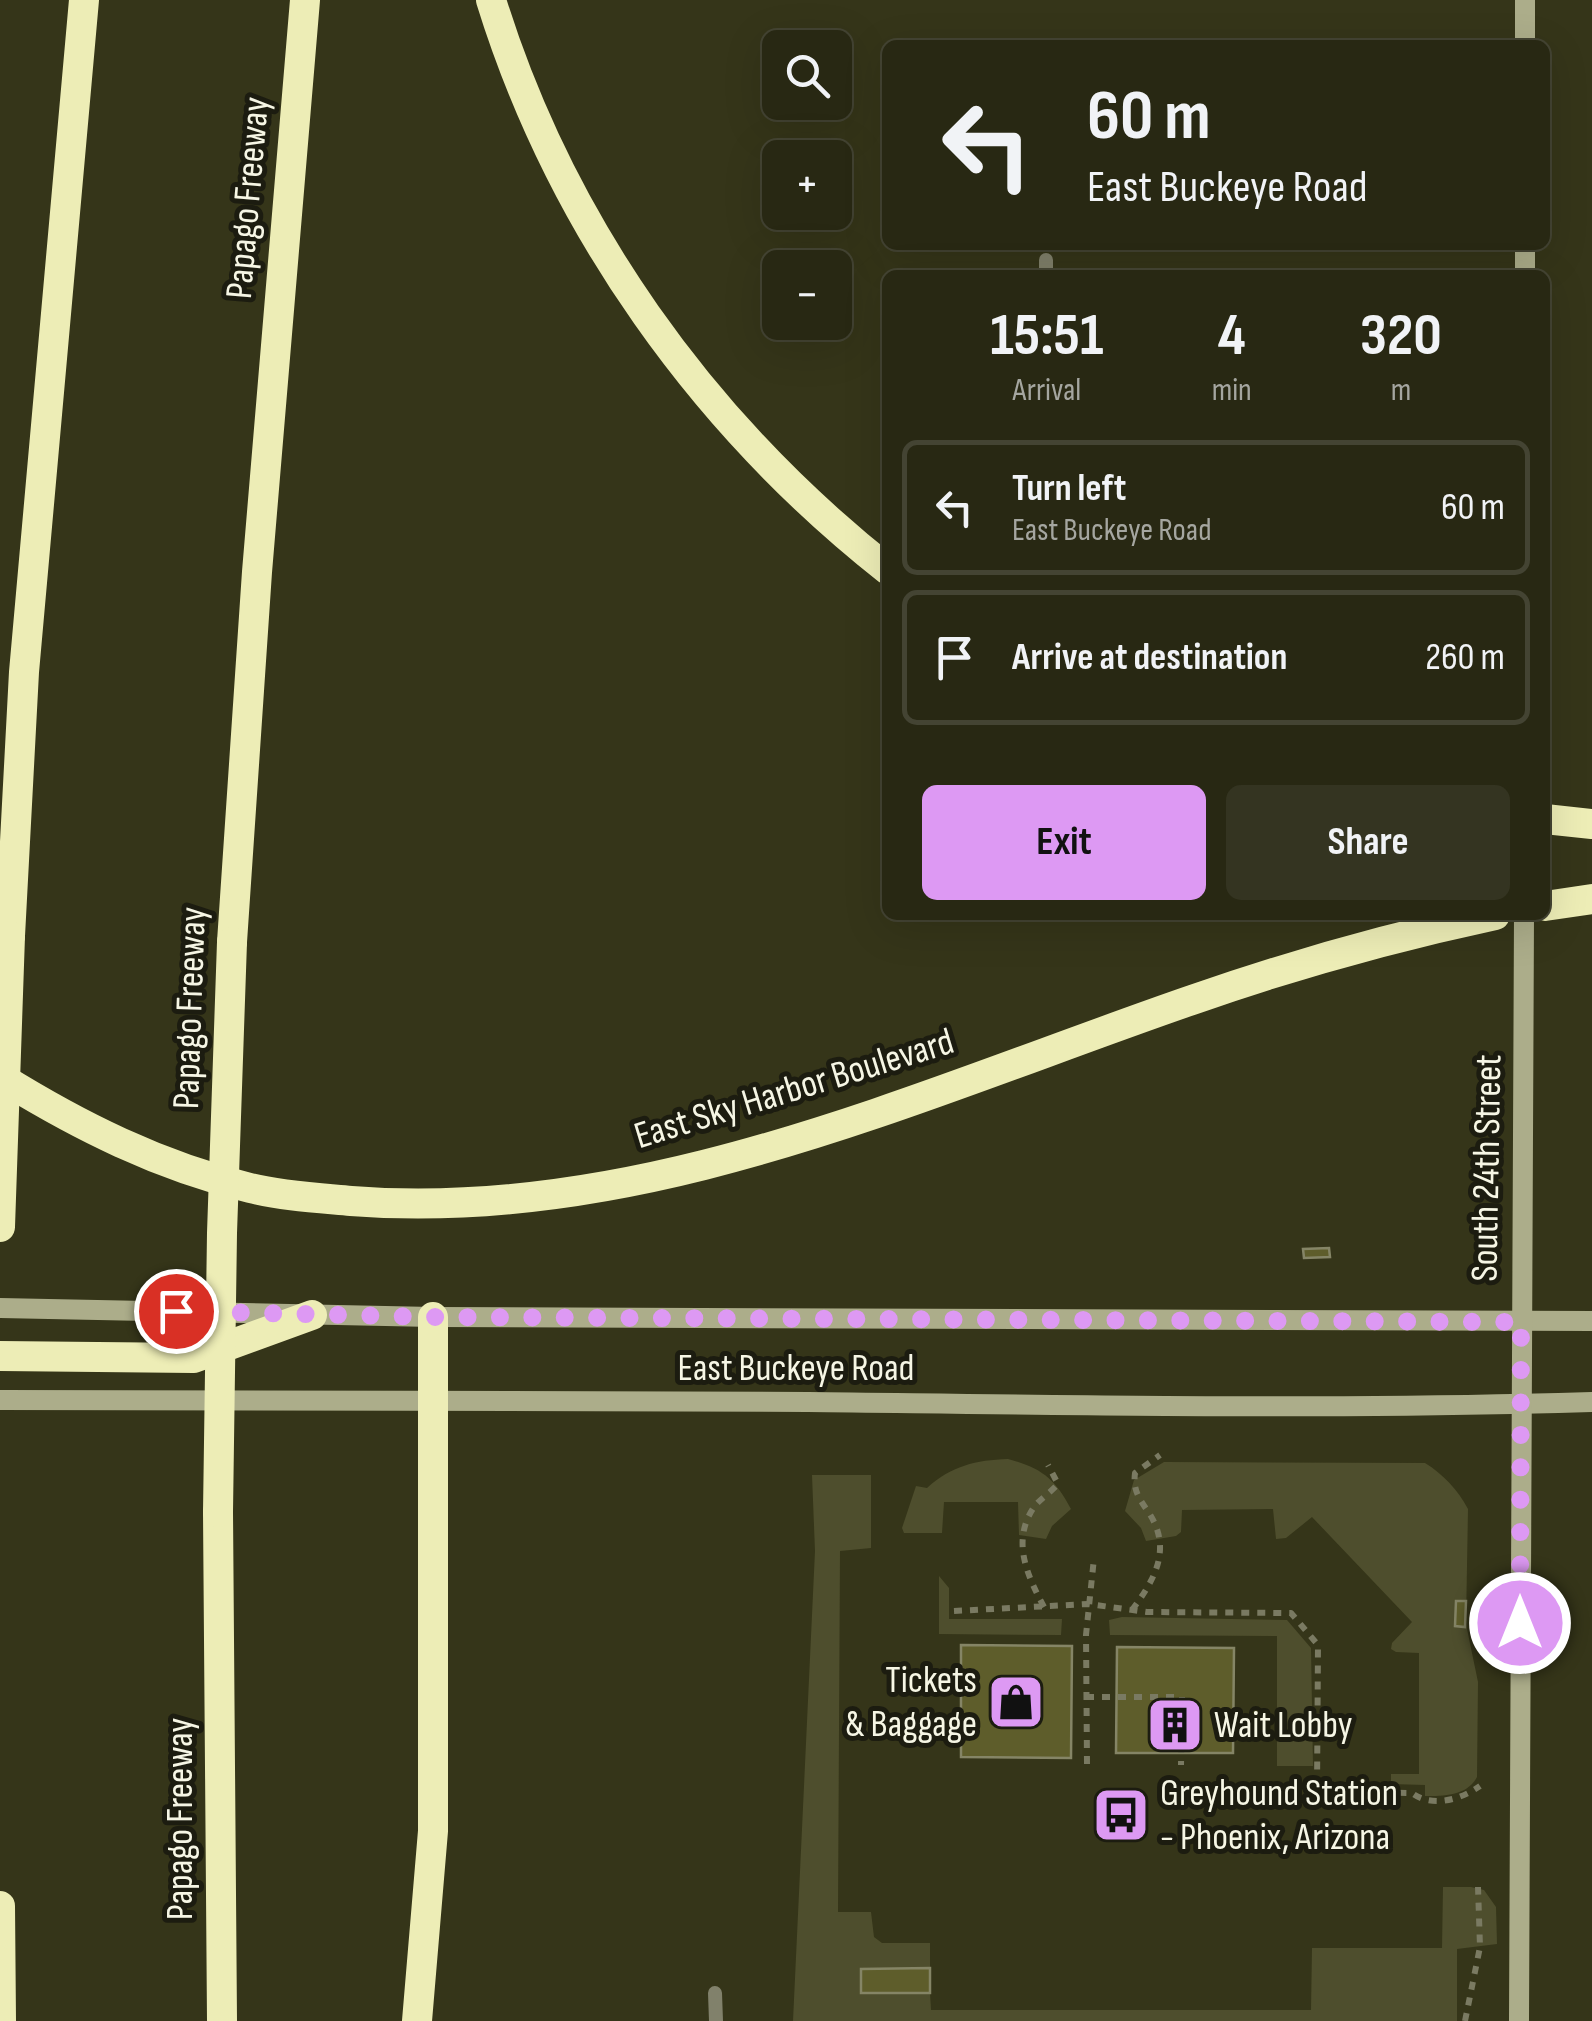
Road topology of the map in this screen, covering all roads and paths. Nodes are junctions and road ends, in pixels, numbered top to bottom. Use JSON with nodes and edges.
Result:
{"nodes":[{"id":1,"x":84,"y":0,"type":"edge"},
{"id":2,"x":305,"y":0,"type":"edge"},
{"id":3,"x":492,"y":0,"type":"edge"},
{"id":4,"x":1526,"y":0,"type":"edge"},
{"id":5,"x":1526,"y":40,"type":"edge"},
{"id":6,"x":882,"y":565,"type":"edge"},
{"id":7,"x":1550,"y":820,"type":"edge"},
{"id":8,"x":1592,"y":824,"type":"edge"},
{"id":9,"x":1592,"y":899,"type":"edge"},
{"id":10,"x":1550,"y":905,"type":"edge"},
{"id":11,"x":1470,"y":920,"type":"edge"},
{"id":12,"x":1524,"y":920,"type":"edge"},
{"id":13,"x":0,"y":1077,"type":"edge"},
{"id":14,"x":0,"y":1227,"type":"edge"},
{"id":15,"x":0,"y":1308,"type":"edge"},
{"id":16,"x":312,"y":1315,"type":"junction"},
{"id":17,"x":433,"y":1317,"type":"junction"},
{"id":18,"x":1521,"y":1322,"type":"junction"},
{"id":19,"x":1592,"y":1322,"type":"edge"},
{"id":20,"x":0,"y":1356,"type":"edge"},
{"id":21,"x":0,"y":1400,"type":"edge"},
{"id":22,"x":434,"y":1400,"type":"junction"},
{"id":23,"x":1592,"y":1402,"type":"edge"},
{"id":24,"x":1522,"y":1404,"type":"junction"},
{"id":25,"x":1160,"y":1455,"type":"dead end"},
{"id":26,"x":1048,"y":1464,"type":"dead end"},
{"id":27,"x":1094,"y":1558,"type":"dead end"},
{"id":28,"x":1088,"y":1604,"type":"junction"},
{"id":29,"x":1044,"y":1607,"type":"junction"},
{"id":30,"x":1132,"y":1610,"type":"junction"},
{"id":31,"x":954,"y":1611,"type":"dead end"},
{"id":32,"x":1086,"y":1698,"type":"junction"},
{"id":33,"x":1086,"y":1764,"type":"dead end"},
{"id":34,"x":1181,"y":1765,"type":"dead end"},
{"id":35,"x":1480,"y":1786,"type":"dead end"},
{"id":36,"x":1478,"y":1887,"type":"dead end"},
{"id":37,"x":0,"y":1906,"type":"edge"},
{"id":38,"x":716,"y":1993,"type":"dead end"},
{"id":39,"x":2,"y":2021,"type":"edge"},
{"id":40,"x":222,"y":2021,"type":"edge"},
{"id":41,"x":418,"y":2021,"type":"edge"},
{"id":42,"x":716,"y":2021,"type":"edge"},
{"id":43,"x":1465,"y":2021,"type":"edge"},
{"id":44,"x":1518,"y":2021,"type":"edge"}],
"edges":[{"from":1,"to":14,"type":"highway","bridge":true},
{"from":2,"to":40,"type":"highway","name":"Papago Freeway","bridge":true},
{"from":3,"to":6,"type":"highway"},
{"from":4,"to":5,"type":"main road"},
{"from":7,"to":8,"type":"highway"},
{"from":9,"to":10,"type":"highway"},
{"from":11,"to":13,"type":"highway","name":"East Sky Harbor Boulevard"},
{"from":12,"to":18,"type":"main road","name":"South 24th Street"},
{"from":15,"to":16,"type":"main road","name":"East Buckeye Road"},
{"from":16,"to":17,"type":"main road","name":"East Buckeye Road"},
{"from":16,"to":20,"type":"highway"},
{"from":17,"to":18,"type":"main road","name":"East Buckeye Road"},
{"from":17,"to":22,"type":"highway"},
{"from":18,"to":19,"type":"main road","name":"East Buckeye Road"},
{"from":18,"to":24,"type":"main road","name":"South 24th Street"},
{"from":21,"to":22,"type":"main road","name":"East Buckeye Road"},
{"from":22,"to":24,"type":"main road","name":"East Buckeye Road"},
{"from":22,"to":41,"type":"highway"},
{"from":23,"to":24,"type":"main road","name":"East Buckeye Road"},
{"from":24,"to":44,"type":"main road","name":"South 24th Street"},
{"from":25,"to":30,"type":"path"},
{"from":26,"to":29,"type":"path"},
{"from":27,"to":28,"type":"path"},
{"from":28,"to":29,"type":"path"},
{"from":28,"to":30,"type":"path"},
{"from":28,"to":32,"type":"path"},
{"from":29,"to":31,"type":"path"},
{"from":30,"to":35,"type":"path"},
{"from":32,"to":33,"type":"path"},
{"from":32,"to":34,"type":"path"},
{"from":36,"to":43,"type":"path"},
{"from":37,"to":39,"type":"highway"},
{"from":38,"to":42,"type":"lane"}]}
